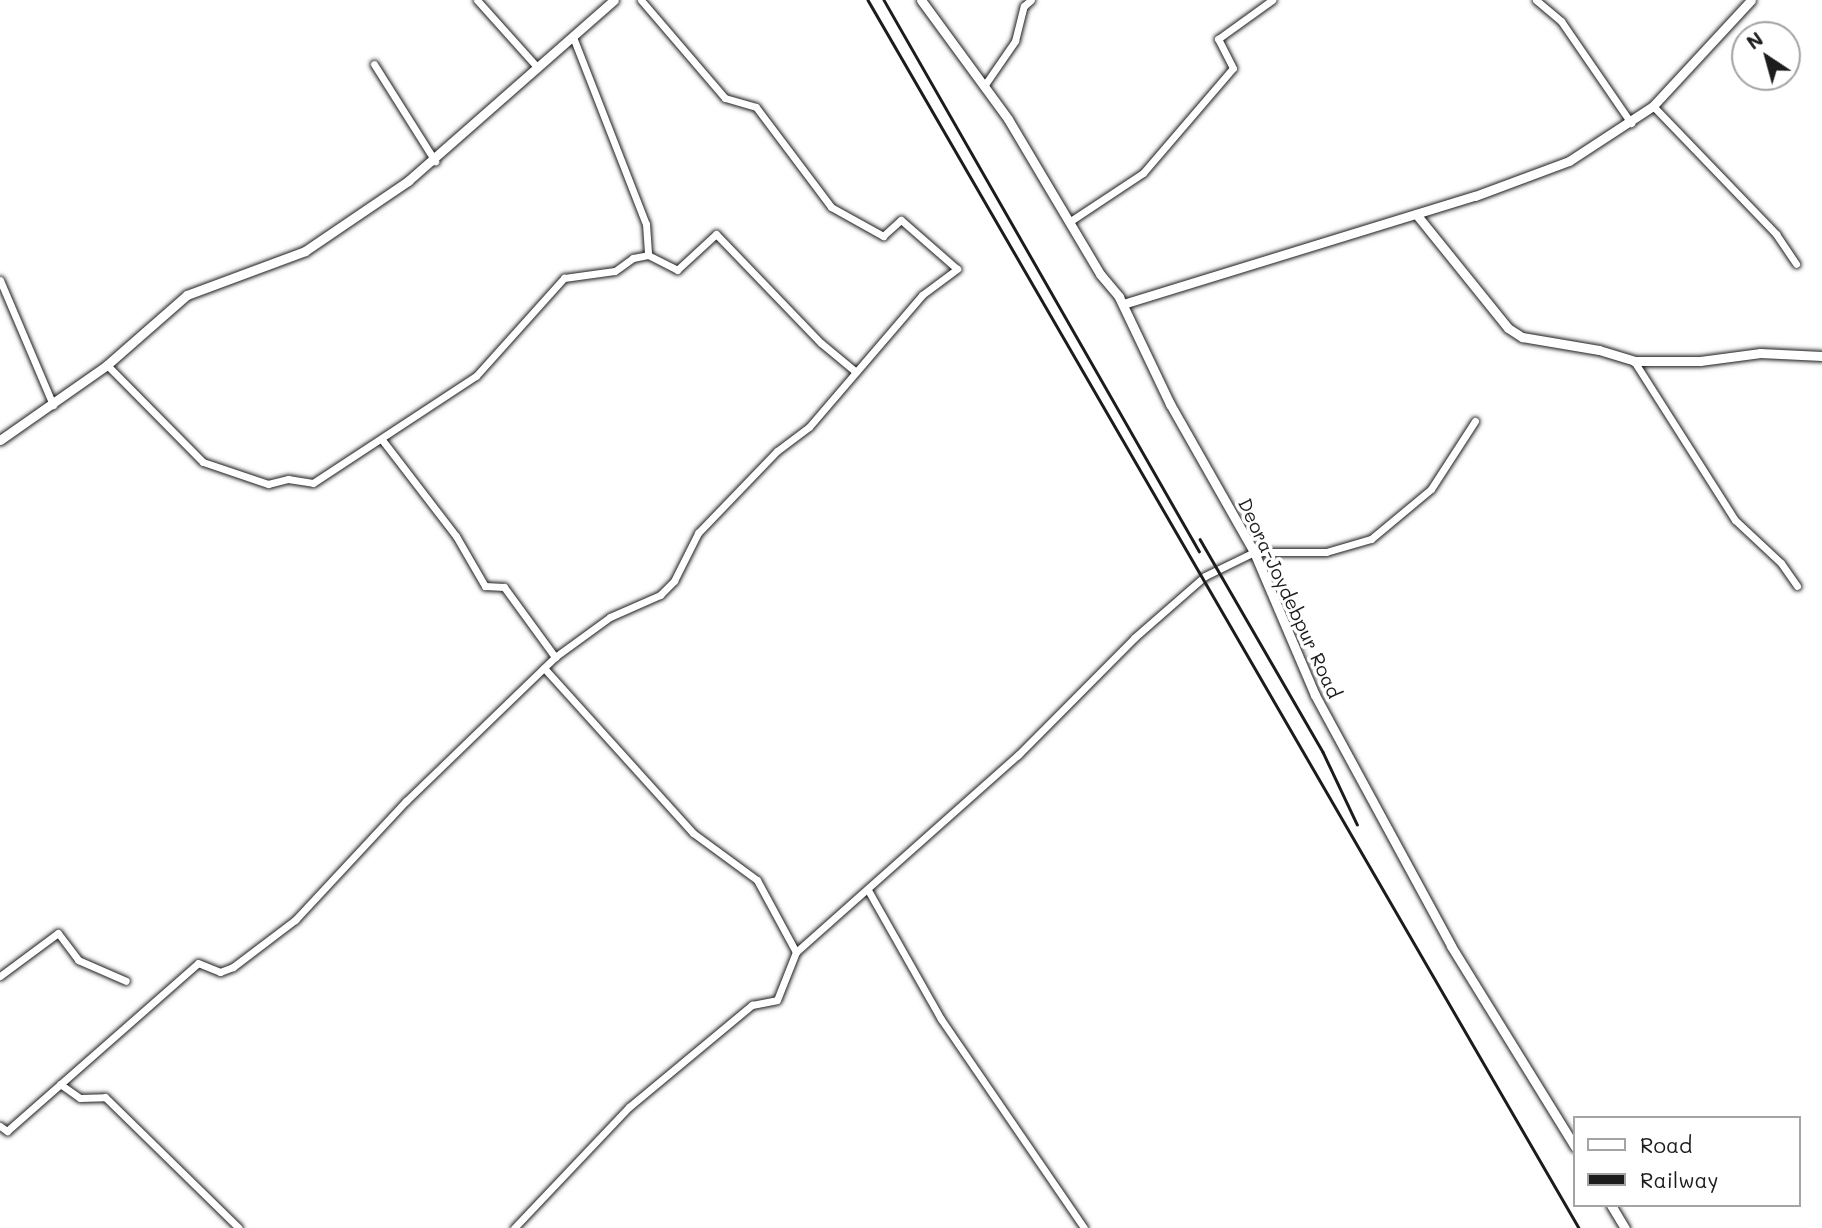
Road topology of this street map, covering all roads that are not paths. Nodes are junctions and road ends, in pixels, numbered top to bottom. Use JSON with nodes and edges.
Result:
{"nodes":[{"id":1,"x":477,"y":0,"type":"edge"},
{"id":2,"x":614,"y":0,"type":"edge"},
{"id":3,"x":641,"y":0,"type":"edge"},
{"id":4,"x":921,"y":0,"type":"edge"},
{"id":5,"x":1031,"y":0,"type":"edge"},
{"id":6,"x":1272,"y":0,"type":"edge"},
{"id":7,"x":1536,"y":0,"type":"edge"},
{"id":8,"x":1751,"y":0,"type":"edge"},
{"id":9,"x":573,"y":37,"type":"junction"},
{"id":10,"x":374,"y":64,"type":"dead end"},
{"id":11,"x":538,"y":68,"type":"junction"},
{"id":12,"x":984,"y":86,"type":"junction"},
{"id":13,"x":1653,"y":106,"type":"junction"},
{"id":14,"x":1631,"y":123,"type":"junction"},
{"id":15,"x":435,"y":161,"type":"junction"},
{"id":16,"x":1416,"y":214,"type":"junction"},
{"id":17,"x":1069,"y":222,"type":"junction"},
{"id":18,"x":648,"y":256,"type":"junction"},
{"id":19,"x":1796,"y":264,"type":"dead end"},
{"id":20,"x":0,"y":279,"type":"edge"},
{"id":21,"x":1123,"y":304,"type":"junction"},
{"id":22,"x":1822,"y":356,"type":"edge"},
{"id":23,"x":1634,"y":361,"type":"junction"},
{"id":24,"x":107,"y":365,"type":"junction"},
{"id":25,"x":856,"y":372,"type":"junction"},
{"id":26,"x":53,"y":405,"type":"junction"},
{"id":27,"x":1475,"y":421,"type":"dead end"},
{"id":28,"x":0,"y":440,"type":"edge"},
{"id":29,"x":383,"y":441,"type":"junction"},
{"id":30,"x":1254,"y":552,"type":"junction"},
{"id":31,"x":1797,"y":586,"type":"dead end"},
{"id":32,"x":555,"y":657,"type":"junction"},
{"id":33,"x":544,"y":668,"type":"junction"},
{"id":34,"x":868,"y":891,"type":"junction"},
{"id":35,"x":796,"y":952,"type":"junction"},
{"id":36,"x":0,"y":976,"type":"edge"},
{"id":37,"x":126,"y":981,"type":"dead end"},
{"id":38,"x":60,"y":1084,"type":"junction"},
{"id":39,"x":0,"y":1126,"type":"edge"},
{"id":40,"x":1574,"y":1145,"type":"edge"},
{"id":41,"x":1612,"y":1207,"type":"edge"},
{"id":42,"x":239,"y":1228,"type":"edge"},
{"id":43,"x":514,"y":1228,"type":"edge"},
{"id":44,"x":1084,"y":1228,"type":"edge"},
{"id":45,"x":1625,"y":1228,"type":"edge"}],
"edges":[{"from":1,"to":11,"type":"street"},
{"from":2,"to":9,"type":"street"},
{"from":3,"to":25,"type":"street"},
{"from":4,"to":12,"type":"street","name":"Deora-Joydebpur Road"},
{"from":5,"to":12,"type":"street"},
{"from":6,"to":17,"type":"street"},
{"from":7,"to":14,"type":"street"},
{"from":8,"to":13,"type":"street"},
{"from":9,"to":11,"type":"street"},
{"from":9,"to":18,"type":"street"},
{"from":10,"to":15,"type":"street"},
{"from":11,"to":15,"type":"street"},
{"from":12,"to":17,"type":"street","name":"Deora-Joydebpur Road"},
{"from":13,"to":14,"type":"street"},
{"from":13,"to":19,"type":"street"},
{"from":14,"to":16,"type":"street"},
{"from":15,"to":24,"type":"street"},
{"from":16,"to":21,"type":"street"},
{"from":16,"to":23,"type":"street"},
{"from":17,"to":21,"type":"street","name":"Deora-Joydebpur Road"},
{"from":18,"to":25,"type":"street"},
{"from":18,"to":29,"type":"street"},
{"from":20,"to":26,"type":"street"},
{"from":21,"to":30,"type":"street","name":"Deora-Joydebpur Road"},
{"from":22,"to":23,"type":"street"},
{"from":23,"to":31,"type":"street"},
{"from":24,"to":26,"type":"street"},
{"from":24,"to":29,"type":"street"},
{"from":25,"to":32,"type":"street"},
{"from":26,"to":28,"type":"street"},
{"from":27,"to":30,"type":"street"},
{"from":29,"to":32,"type":"street"},
{"from":30,"to":34,"type":"street"},
{"from":30,"to":40,"type":"street","name":"Deora-Joydebpur Road"},
{"from":32,"to":33,"type":"street"},
{"from":33,"to":35,"type":"street"},
{"from":33,"to":38,"type":"street"},
{"from":34,"to":35,"type":"street"},
{"from":34,"to":44,"type":"street"},
{"from":35,"to":43,"type":"street"},
{"from":36,"to":37,"type":"street"},
{"from":38,"to":39,"type":"street"},
{"from":38,"to":42,"type":"street"},
{"from":41,"to":45,"type":"street"}]}
